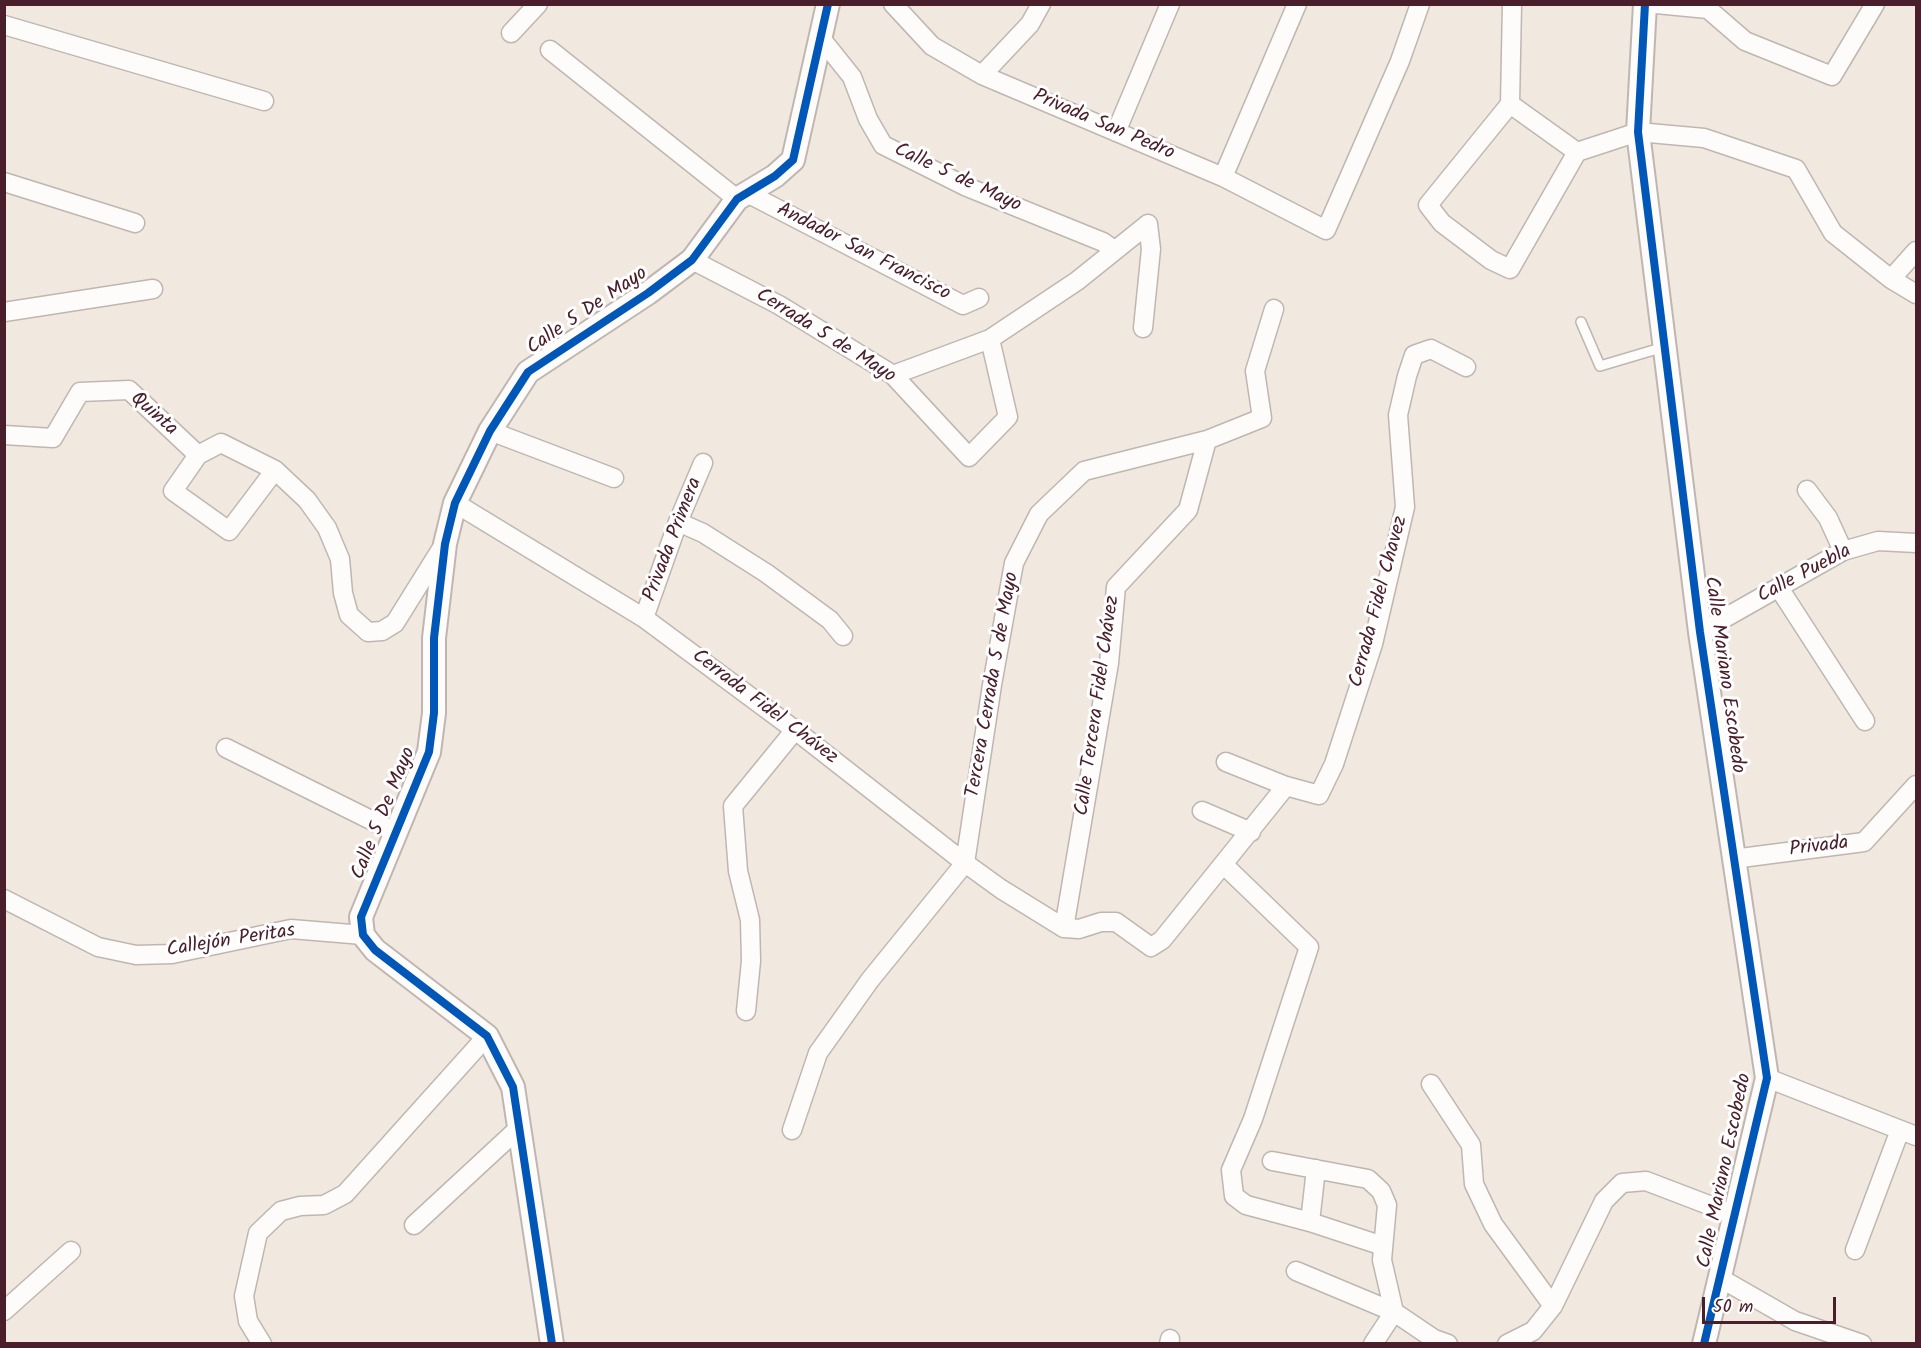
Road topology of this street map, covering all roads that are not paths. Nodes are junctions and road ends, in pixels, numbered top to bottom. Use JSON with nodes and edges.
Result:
{"nodes":[{"id":1,"x":538,"y":4,"type":"edge"},
{"id":2,"x":828,"y":4,"type":"edge"},
{"id":3,"x":893,"y":4,"type":"edge"},
{"id":4,"x":1041,"y":4,"type":"edge"},
{"id":5,"x":1170,"y":4,"type":"edge"},
{"id":6,"x":1297,"y":4,"type":"edge"},
{"id":7,"x":1420,"y":4,"type":"edge"},
{"id":8,"x":1512,"y":4,"type":"edge"},
{"id":9,"x":1645,"y":4,"type":"edge"},
{"id":10,"x":1656,"y":4,"type":"edge"},
{"id":11,"x":1875,"y":4,"type":"edge"},
{"id":12,"x":4,"y":25,"type":"edge"},
{"id":13,"x":511,"y":33,"type":"dead end"},
{"id":14,"x":820,"y":37,"type":"junction"},
{"id":15,"x":550,"y":50,"type":"dead end"},
{"id":16,"x":982,"y":75,"type":"junction"},
{"id":17,"x":264,"y":101,"type":"dead end"},
{"id":18,"x":1510,"y":104,"type":"junction"},
{"id":19,"x":1116,"y":132,"type":"junction"},
{"id":20,"x":1638,"y":132,"type":"junction"},
{"id":21,"x":1577,"y":152,"type":"junction"},
{"id":22,"x":1223,"y":177,"type":"junction"},
{"id":23,"x":4,"y":182,"type":"edge"},
{"id":24,"x":742,"y":196,"type":"junction"},
{"id":25,"x":135,"y":223,"type":"dead end"},
{"id":26,"x":1113,"y":249,"type":"junction"},
{"id":27,"x":1917,"y":251,"type":"edge"},
{"id":28,"x":692,"y":260,"type":"junction"},
{"id":29,"x":1891,"y":279,"type":"junction"},
{"id":30,"x":153,"y":289,"type":"dead end"},
{"id":31,"x":1917,"y":294,"type":"edge"},
{"id":32,"x":979,"y":298,"type":"dead end"},
{"id":33,"x":1274,"y":309,"type":"dead end"},
{"id":34,"x":4,"y":312,"type":"edge"},
{"id":35,"x":1581,"y":322,"type":"dead end"},
{"id":36,"x":1143,"y":328,"type":"dead end"},
{"id":37,"x":990,"y":339,"type":"junction"},
{"id":38,"x":1665,"y":347,"type":"junction"},
{"id":39,"x":1466,"y":367,"type":"dead end"},
{"id":40,"x":893,"y":375,"type":"junction"},
{"id":41,"x":490,"y":431,"type":"junction"},
{"id":42,"x":4,"y":435,"type":"edge"},
{"id":43,"x":1207,"y":440,"type":"junction"},
{"id":44,"x":198,"y":456,"type":"junction"},
{"id":45,"x":704,"y":463,"type":"dead end"},
{"id":46,"x":275,"y":470,"type":"junction"},
{"id":47,"x":614,"y":478,"type":"dead end"},
{"id":48,"x":1807,"y":490,"type":"dead end"},
{"id":49,"x":455,"y":503,"type":"junction"},
{"id":50,"x":678,"y":522,"type":"junction"},
{"id":51,"x":445,"y":544,"type":"junction"},
{"id":52,"x":1916,"y":545,"type":"edge"},
{"id":53,"x":1843,"y":551,"type":"junction"},
{"id":54,"x":1779,"y":588,"type":"junction"},
{"id":55,"x":644,"y":618,"type":"junction"},
{"id":56,"x":1700,"y":632,"type":"junction"},
{"id":57,"x":843,"y":636,"type":"dead end"},
{"id":58,"x":1865,"y":721,"type":"dead end"},
{"id":59,"x":795,"y":730,"type":"junction"},
{"id":60,"x":225,"y":748,"type":"dead end"},
{"id":61,"x":1226,"y":762,"type":"dead end"},
{"id":62,"x":1917,"y":785,"type":"edge"},
{"id":63,"x":1286,"y":786,"type":"junction"},
{"id":64,"x":1202,"y":811,"type":"dead end"},
{"id":65,"x":1251,"y":832,"type":"junction"},
{"id":66,"x":398,"y":833,"type":"junction"},
{"id":67,"x":1733,"y":859,"type":"junction"},
{"id":68,"x":965,"y":863,"type":"junction"},
{"id":69,"x":1224,"y":865,"type":"junction"},
{"id":70,"x":4,"y":899,"type":"edge"},
{"id":71,"x":1064,"y":928,"type":"junction"},
{"id":72,"x":363,"y":935,"type":"junction"},
{"id":73,"x":746,"y":1011,"type":"dead end"},
{"id":74,"x":487,"y":1036,"type":"junction"},
{"id":75,"x":1767,"y":1078,"type":"junction"},
{"id":76,"x":1431,"y":1084,"type":"dead end"},
{"id":77,"x":520,"y":1127,"type":"junction"},
{"id":78,"x":792,"y":1130,"type":"dead end"},
{"id":79,"x":1909,"y":1133,"type":"edge"},
{"id":80,"x":1272,"y":1161,"type":"dead end"},
{"id":81,"x":1316,"y":1169,"type":"junction"},
{"id":82,"x":1735,"y":1215,"type":"junction"},
{"id":83,"x":1310,"y":1222,"type":"junction"},
{"id":84,"x":414,"y":1225,"type":"dead end"},
{"id":85,"x":1383,"y":1246,"type":"junction"},
{"id":86,"x":1855,"y":1250,"type":"dead end"},
{"id":87,"x":71,"y":1251,"type":"dead end"},
{"id":88,"x":1296,"y":1270,"type":"dead end"},
{"id":89,"x":1720,"y":1278,"type":"junction"},
{"id":90,"x":1552,"y":1306,"type":"junction"},
{"id":91,"x":4,"y":1311,"type":"edge"},
{"id":92,"x":1394,"y":1312,"type":"junction"},
{"id":93,"x":262,"y":1344,"type":"edge"},
{"id":94,"x":552,"y":1344,"type":"edge"},
{"id":95,"x":1373,"y":1344,"type":"edge"},
{"id":96,"x":1448,"y":1344,"type":"edge"},
{"id":97,"x":1507,"y":1344,"type":"edge"},
{"id":98,"x":1704,"y":1344,"type":"edge"},
{"id":99,"x":1862,"y":1344,"type":"edge"}],
"edges":[{"from":1,"to":13,"type":"street"},
{"from":2,"to":14,"type":"street"},
{"from":3,"to":16,"type":"street","name":"Privada San Pedro"},
{"from":4,"to":16,"type":"street"},
{"from":5,"to":19,"type":"street"},
{"from":6,"to":22,"type":"street"},
{"from":7,"to":22,"type":"street","name":"Privada San Pedro"},
{"from":8,"to":18,"type":"street"},
{"from":9,"to":20,"type":"street","name":"Calle Mariano Escobedo"},
{"from":10,"to":11,"type":"street"},
{"from":12,"to":17,"type":"street"},
{"from":14,"to":24,"type":"street"},
{"from":14,"to":26,"type":"street","name":"Calle 5 de Mayo"},
{"from":15,"to":24,"type":"street"},
{"from":16,"to":19,"type":"street","name":"Privada San Pedro"},
{"from":18,"to":21,"type":"street"},
{"from":18,"to":21,"type":"street"},
{"from":19,"to":22,"type":"street","name":"Privada San Pedro"},
{"from":20,"to":21,"type":"street"},
{"from":20,"to":29,"type":"street"},
{"from":20,"to":38,"type":"street","name":"Calle Mariano Escobedo"},
{"from":23,"to":25,"type":"street"},
{"from":24,"to":28,"type":"street"},
{"from":24,"to":32,"type":"street","name":"Andador San Francisco"},
{"from":26,"to":36,"type":"street"},
{"from":26,"to":37,"type":"street"},
{"from":27,"to":29,"type":"street"},
{"from":28,"to":40,"type":"street","name":"Cerrada 5 de Mayo"},
{"from":28,"to":41,"type":"street","name":"Calle 5 De Mayo"},
{"from":29,"to":31,"type":"street"},
{"from":30,"to":34,"type":"street"},
{"from":33,"to":43,"type":"street","name":"Tercera Cerrada 5 de Mayo"},
{"from":35,"to":38,"type":"lane"},
{"from":37,"to":40,"type":"street"},
{"from":37,"to":40,"type":"street","name":"Cerrada 5 de Mayo"},
{"from":38,"to":56,"type":"street","name":"Calle Mariano Escobedo"},
{"from":39,"to":63,"type":"street","name":"Cerrada Fidel Chavez"},
{"from":41,"to":47,"type":"street"},
{"from":41,"to":49,"type":"street","name":"Calle 5 De Mayo"},
{"from":42,"to":44,"type":"street","name":"Quinta"},
{"from":43,"to":68,"type":"street","name":"Tercera Cerrada 5 de Mayo"},
{"from":43,"to":71,"type":"street","name":"Calle Tercera Fidel Chávez"},
{"from":44,"to":46,"type":"street"},
{"from":44,"to":46,"type":"street"},
{"from":45,"to":50,"type":"street","name":"Privada Primera"},
{"from":46,"to":51,"type":"street"},
{"from":48,"to":53,"type":"street"},
{"from":49,"to":51,"type":"street","name":"Calle 5 De Mayo"},
{"from":49,"to":55,"type":"street","name":"Cerrada Fidel Chávez"},
{"from":50,"to":55,"type":"street","name":"Privada Primera"},
{"from":50,"to":57,"type":"street"},
{"from":51,"to":66,"type":"street","name":"Calle 5 De Mayo"},
{"from":52,"to":53,"type":"street","name":"Calle Puebla"},
{"from":53,"to":54,"type":"street","name":"Calle Puebla"},
{"from":54,"to":56,"type":"street","name":"Calle Puebla"},
{"from":54,"to":58,"type":"street"},
{"from":55,"to":59,"type":"street","name":"Cerrada Fidel Chávez"},
{"from":56,"to":67,"type":"street","name":"Calle Mariano Escobedo"},
{"from":59,"to":68,"type":"street","name":"Cerrada Fidel Chávez"},
{"from":59,"to":73,"type":"street"},
{"from":60,"to":66,"type":"street"},
{"from":61,"to":63,"type":"street","name":"Cerrada Fidel Chavez"},
{"from":62,"to":67,"type":"street","name":"Privada"},
{"from":63,"to":65,"type":"street"},
{"from":64,"to":65,"type":"street"},
{"from":65,"to":69,"type":"street"},
{"from":66,"to":72,"type":"street","name":"Calle 5 De Mayo"},
{"from":67,"to":75,"type":"street","name":"Calle Mariano Escobedo"},
{"from":68,"to":71,"type":"street","name":"Cerrada Fidel Chávez"},
{"from":68,"to":78,"type":"street"},
{"from":69,"to":71,"type":"street"},
{"from":69,"to":83,"type":"street"},
{"from":70,"to":72,"type":"street","name":"Callejón Peritas"},
{"from":72,"to":74,"type":"street"},
{"from":74,"to":77,"type":"street"},
{"from":74,"to":93,"type":"street"},
{"from":75,"to":79,"type":"street","name":"Calle Mariano Escobedo"},
{"from":75,"to":82,"type":"street","name":"Calle Mariano Escobedo"},
{"from":76,"to":90,"type":"street"},
{"from":77,"to":84,"type":"street"},
{"from":77,"to":94,"type":"street"},
{"from":79,"to":86,"type":"street"},
{"from":80,"to":81,"type":"street"},
{"from":81,"to":83,"type":"street"},
{"from":81,"to":85,"type":"street"},
{"from":82,"to":89,"type":"street","name":"Calle Mariano Escobedo"},
{"from":82,"to":90,"type":"street"},
{"from":83,"to":85,"type":"street"},
{"from":85,"to":92,"type":"street"},
{"from":87,"to":91,"type":"street"},
{"from":88,"to":92,"type":"street"},
{"from":89,"to":98,"type":"street","name":"Calle Mariano Escobedo"},
{"from":89,"to":99,"type":"street"},
{"from":90,"to":97,"type":"street"},
{"from":92,"to":95,"type":"street"},
{"from":92,"to":96,"type":"street"}]}
